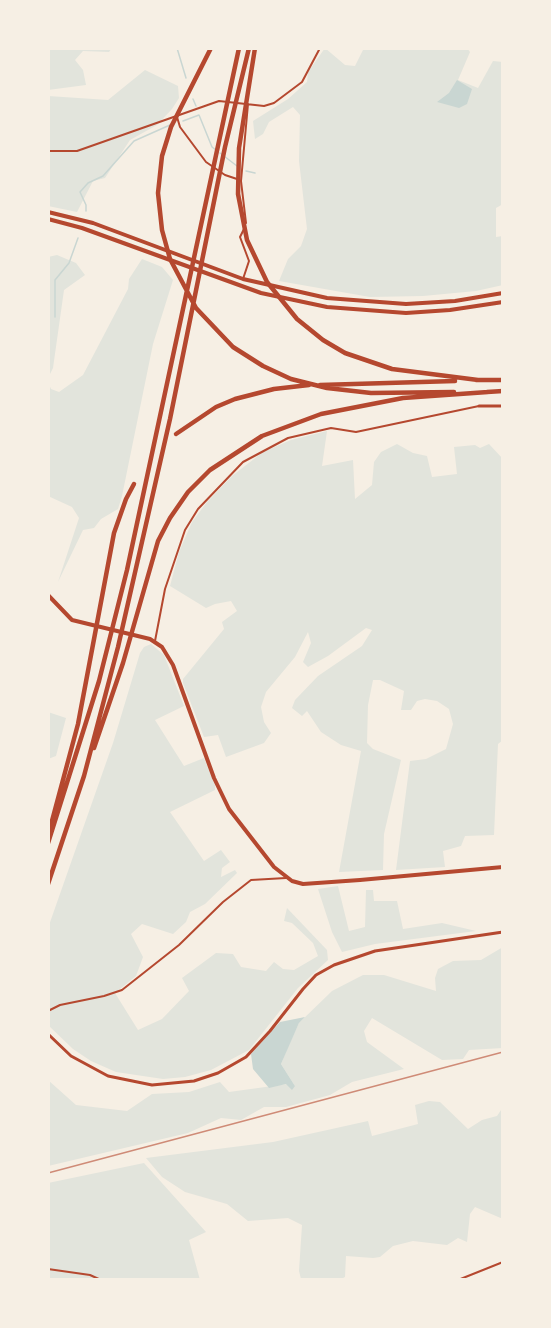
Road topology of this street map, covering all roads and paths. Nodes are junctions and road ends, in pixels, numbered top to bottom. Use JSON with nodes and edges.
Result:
{"nodes":[{"id":1,"x":211,"y":48,"type":"edge"},
{"id":2,"x":239,"y":48,"type":"edge"},
{"id":3,"x":249,"y":48,"type":"edge"},
{"id":4,"x":255,"y":48,"type":"edge"},
{"id":5,"x":320,"y":48,"type":"edge"},
{"id":6,"x":248,"y":104,"type":"junction"},
{"id":7,"x":177,"y":117,"type":"junction"},
{"id":8,"x":48,"y":151,"type":"edge"},
{"id":9,"x":242,"y":181,"type":"junction"},
{"id":10,"x":48,"y":212,"type":"edge"},
{"id":11,"x":48,"y":219,"type":"edge"},
{"id":12,"x":243,"y":279,"type":"junction"},
{"id":13,"x":503,"y":293,"type":"edge"},
{"id":14,"x":503,"y":302,"type":"edge"},
{"id":15,"x":478,"y":380,"type":"junction"},
{"id":16,"x":503,"y":380,"type":"edge"},
{"id":17,"x":488,"y":392,"type":"junction"},
{"id":18,"x":503,"y":392,"type":"edge"},
{"id":19,"x":478,"y":406,"type":"joint"},
{"id":20,"x":503,"y":406,"type":"edge"},
{"id":21,"x":176,"y":434,"type":"dead end"},
{"id":22,"x":134,"y":484,"type":"dead end"},
{"id":23,"x":48,"y":596,"type":"edge"},
{"id":24,"x":152,"y":640,"type":"junction"},
{"id":25,"x":84,"y":776,"type":"junction"},
{"id":26,"x":48,"y":835,"type":"edge"},
{"id":27,"x":48,"y":843,"type":"edge"},
{"id":28,"x":503,"y":867,"type":"edge"},
{"id":29,"x":286,"y":878,"type":"junction"},
{"id":30,"x":48,"y":884,"type":"edge"},
{"id":31,"x":503,"y":932,"type":"edge"},
{"id":32,"x":48,"y":1011,"type":"edge"},
{"id":33,"x":48,"y":1034,"type":"edge"},
{"id":34,"x":503,"y":1262,"type":"edge"},
{"id":35,"x":48,"y":1269,"type":"edge"},
{"id":36,"x":101,"y":1280,"type":"edge"},
{"id":37,"x":458,"y":1280,"type":"edge"}],
"edges":[{"from":1,"to":17,"type":"highway"},
{"from":2,"to":27,"type":"highway"},
{"from":3,"to":25,"type":"highway"},
{"from":4,"to":15,"type":"highway"},
{"from":5,"to":6,"type":"street"},
{"from":6,"to":7,"type":"street"},
{"from":6,"to":9,"type":"street"},
{"from":7,"to":8,"type":"street"},
{"from":7,"to":9,"type":"street"},
{"from":9,"to":12,"type":"street"},
{"from":10,"to":12,"type":"main road"},
{"from":11,"to":14,"type":"main road"},
{"from":12,"to":13,"type":"main road"},
{"from":15,"to":16,"type":"highway"},
{"from":15,"to":21,"type":"highway"},
{"from":17,"to":18,"type":"highway"},
{"from":17,"to":25,"type":"highway"},
{"from":19,"to":20,"type":"street"},
{"from":19,"to":24,"type":"street"},
{"from":22,"to":26,"type":"highway"},
{"from":23,"to":24,"type":"main road"},
{"from":24,"to":29,"type":"main road"},
{"from":25,"to":30,"type":"highway"},
{"from":28,"to":29,"type":"main road"},
{"from":29,"to":32,"type":"street"},
{"from":31,"to":33,"type":"street"},
{"from":34,"to":37,"type":"street"},
{"from":35,"to":36,"type":"street"}]}
